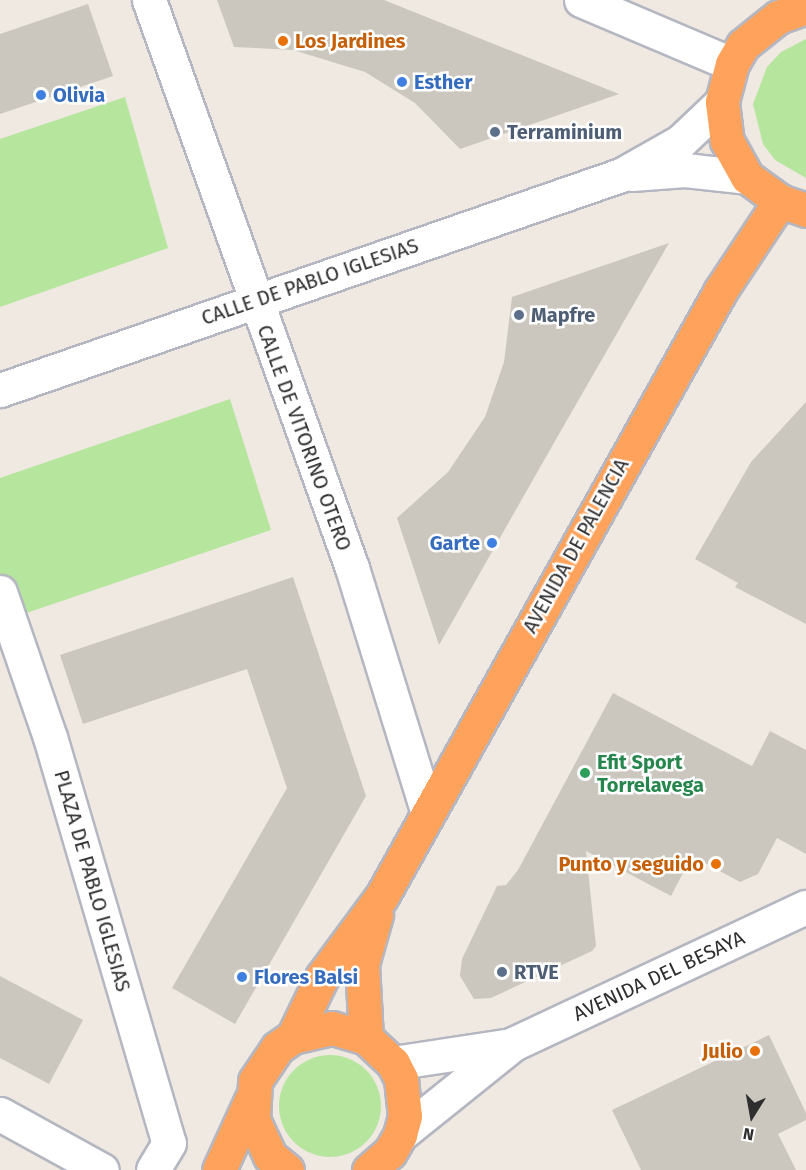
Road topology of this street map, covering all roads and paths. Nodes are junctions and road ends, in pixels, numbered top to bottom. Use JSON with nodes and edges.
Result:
{"nodes":[{"id":1,"x":149,"y":0,"type":"edge"},
{"id":2,"x":581,"y":0,"type":"edge"},
{"id":3,"x":806,"y":7,"type":"edge"},
{"id":4,"x":732,"y":64,"type":"junction"},
{"id":5,"x":722,"y":102,"type":"junction"},
{"id":6,"x":621,"y":174,"type":"junction"},
{"id":7,"x":747,"y":177,"type":"junction"},
{"id":8,"x":793,"y":205,"type":"edge"},
{"id":9,"x":254,"y":301,"type":"junction"},
{"id":10,"x":0,"y":390,"type":"edge"},
{"id":11,"x":0,"y":592,"type":"edge"},
{"id":12,"x":427,"y":810,"type":"junction"},
{"id":13,"x":382,"y":896,"type":"junction"},
{"id":14,"x":806,"y":907,"type":"edge"},
{"id":15,"x":293,"y":1037,"type":"junction"},
{"id":16,"x":366,"y":1038,"type":"junction"},
{"id":17,"x":513,"y":1044,"type":"junction"},
{"id":18,"x":393,"y":1063,"type":"junction"},
{"id":19,"x":251,"y":1100,"type":"junction"},
{"id":20,"x":0,"y":1114,"type":"edge"},
{"id":21,"x":400,"y":1135,"type":"junction"},
{"id":22,"x":102,"y":1170,"type":"edge"},
{"id":23,"x":153,"y":1170,"type":"edge"},
{"id":24,"x":219,"y":1170,"type":"edge"},
{"id":25,"x":287,"y":1170,"type":"edge"},
{"id":26,"x":369,"y":1170,"type":"edge"}],
"edges":[{"from":1,"to":9,"type":"street","name":"CALLE DE VITORINO OTERO"},
{"from":2,"to":4,"type":"street"},
{"from":3,"to":4,"type":"highway"},
{"from":4,"to":5,"type":"highway"},
{"from":5,"to":6,"type":"street","name":"CALLE DE PABLO IGLESIAS"},
{"from":5,"to":7,"type":"highway"},
{"from":6,"to":7,"type":"street","name":"CALLE DE PABLO IGLESIAS"},
{"from":6,"to":9,"type":"street","name":"CALLE DE PABLO IGLESIAS"},
{"from":7,"to":8,"type":"highway"},
{"from":8,"to":12,"type":"highway","name":"AVENIDA DE PALENCIA"},
{"from":9,"to":10,"type":"street","name":"CALLE DE PABLO IGLESIAS"},
{"from":9,"to":12,"type":"street","name":"CALLE DE VITORINO OTERO"},
{"from":11,"to":23,"type":"street","name":"PLAZA DE PABLO IGLESIAS"},
{"from":12,"to":13,"type":"highway","name":"AVENIDA DE PALENCIA"},
{"from":13,"to":15,"type":"highway","name":"AVENIDA DE PALENCIA"},
{"from":13,"to":16,"type":"highway","name":"AVENIDA DE PALENCIA"},
{"from":14,"to":17,"type":"street","name":"AVENIDA DEL BESAYA"},
{"from":15,"to":16,"type":"highway"},
{"from":15,"to":19,"type":"highway"},
{"from":16,"to":18,"type":"highway"},
{"from":17,"to":18,"type":"street","name":"AVENIDA DEL BESAYA"},
{"from":17,"to":21,"type":"street","name":"AVENIDA DEL BESAYA"},
{"from":18,"to":21,"type":"highway"},
{"from":19,"to":24,"type":"highway"},
{"from":19,"to":25,"type":"highway"},
{"from":20,"to":22,"type":"street"},
{"from":21,"to":26,"type":"highway"}]}
